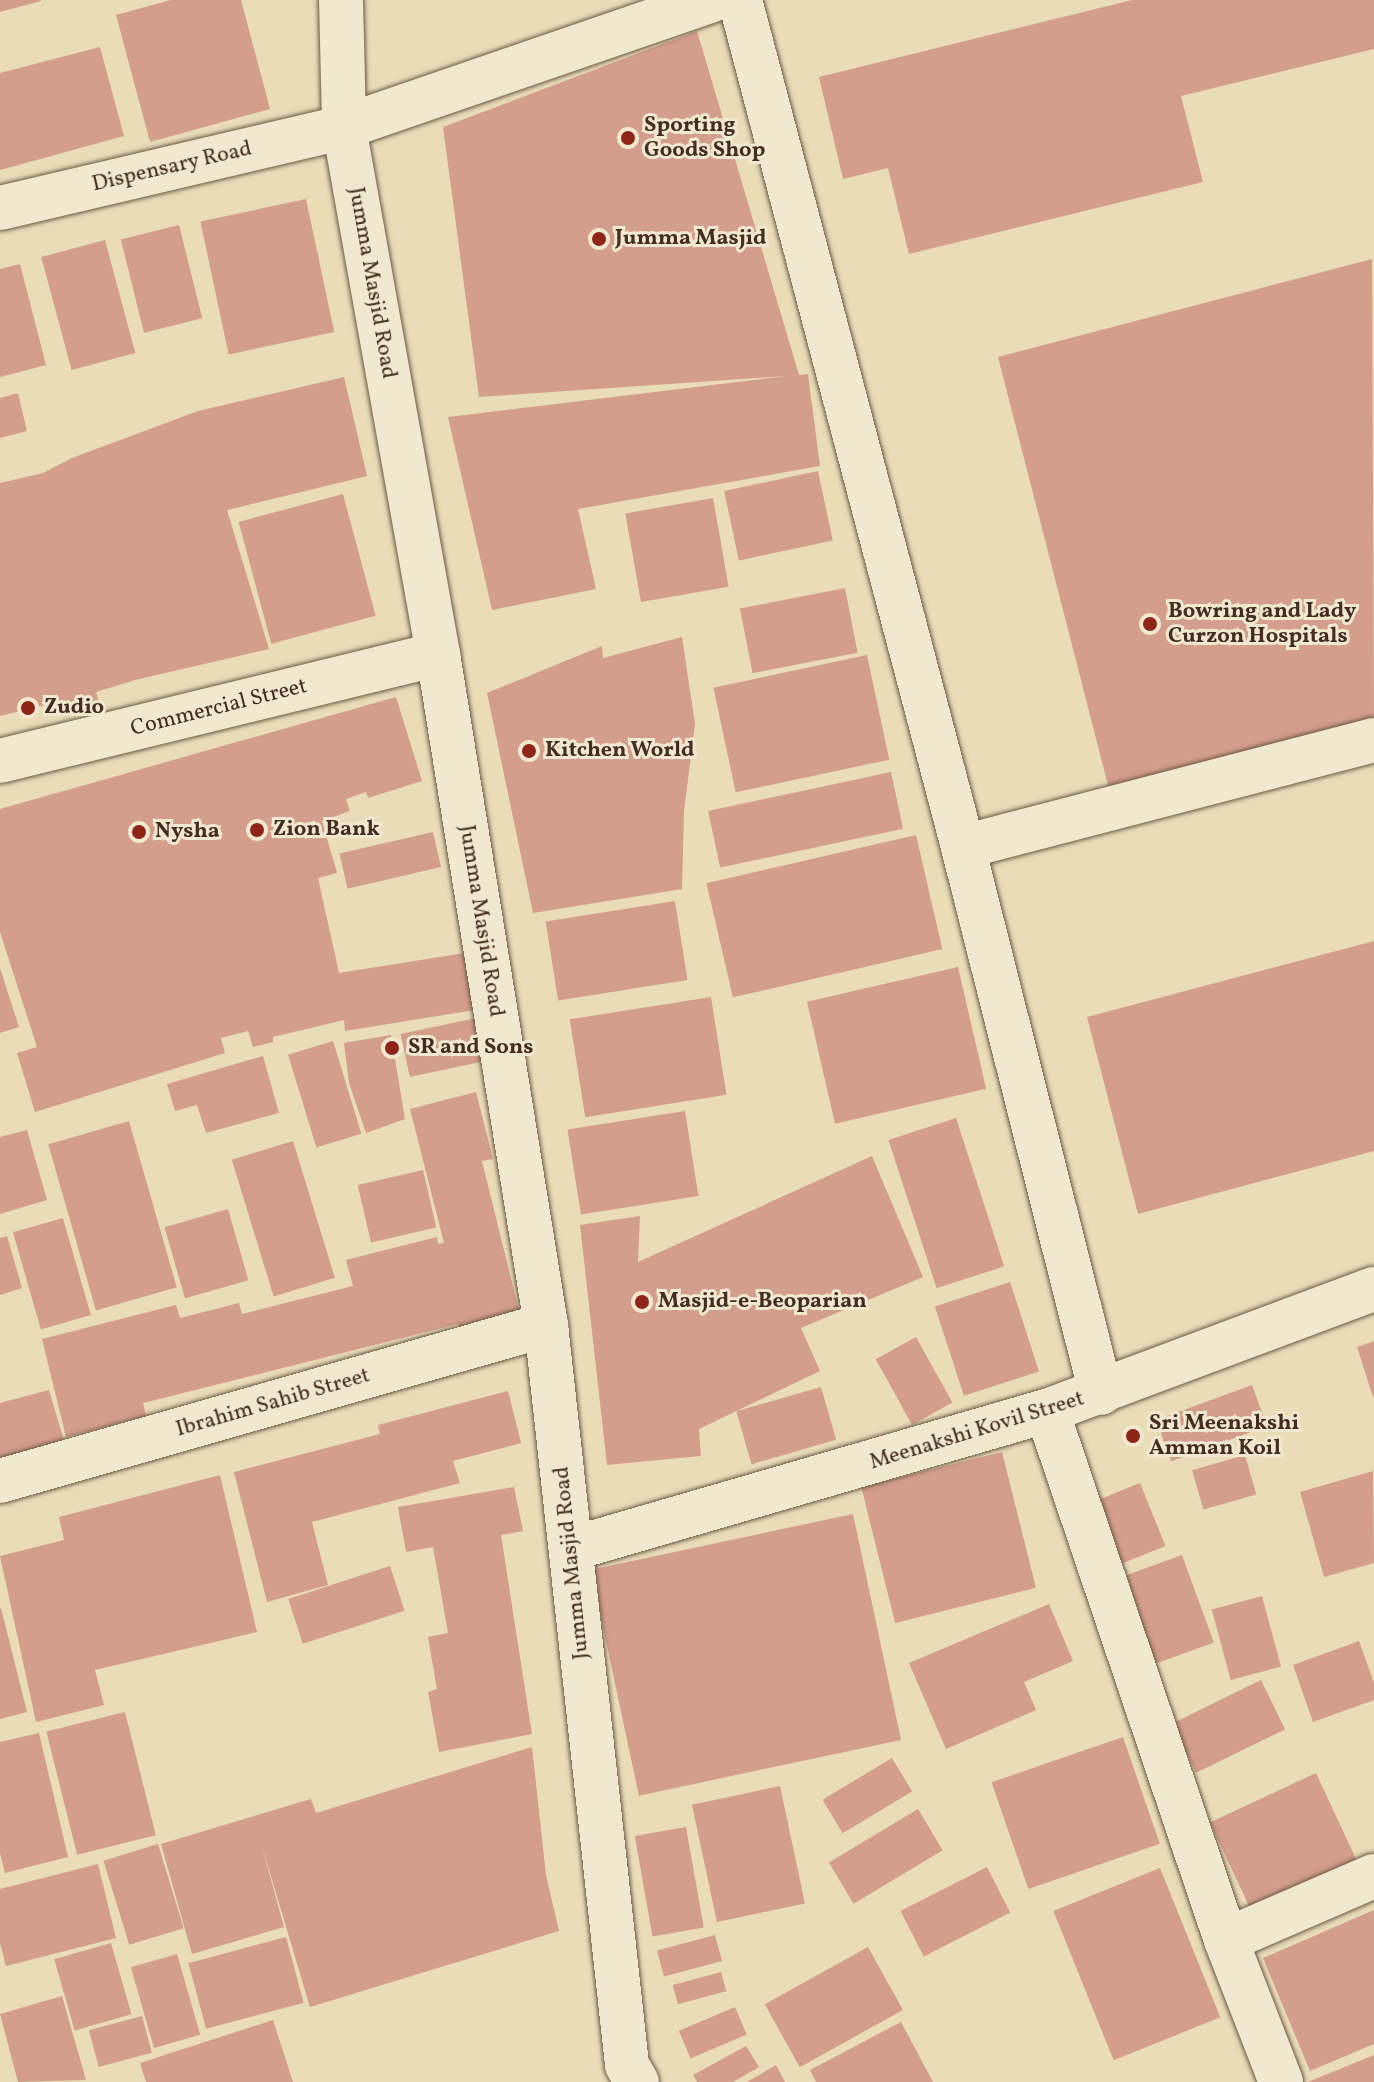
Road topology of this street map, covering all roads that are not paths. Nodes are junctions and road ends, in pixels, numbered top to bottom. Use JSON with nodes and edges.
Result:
{"nodes":[{"id":1,"x":341,"y":0,"type":"edge"},
{"id":2,"x":712,"y":0,"type":"edge"},
{"id":3,"x":740,"y":0,"type":"edge"},
{"id":4,"x":344,"y":127,"type":"junction"},
{"id":5,"x":0,"y":208,"type":"edge"},
{"id":6,"x":438,"y":654,"type":"junction"},
{"id":7,"x":1374,"y":740,"type":"edge"},
{"id":8,"x":0,"y":761,"type":"edge"},
{"id":9,"x":963,"y":847,"type":"junction"},
{"id":10,"x":1374,"y":1289,"type":"edge"},
{"id":11,"x":546,"y":1325,"type":"junction"},
{"id":12,"x":1101,"y":1393,"type":"junction"},
{"id":13,"x":1047,"y":1411,"type":"junction"},
{"id":14,"x":0,"y":1481,"type":"edge"},
{"id":15,"x":571,"y":1549,"type":"junction"},
{"id":16,"x":1374,"y":1876,"type":"edge"},
{"id":17,"x":1226,"y":1940,"type":"junction"},
{"id":18,"x":619,"y":2076,"type":"edge"},
{"id":19,"x":1281,"y":2082,"type":"edge"}],
"edges":[{"from":1,"to":4,"type":"street","name":"Jumma Masjid Road"},
{"from":2,"to":4,"type":"street","name":"Dispensary Road"},
{"from":3,"to":9,"type":"street"},
{"from":4,"to":5,"type":"street","name":"Dispensary Road"},
{"from":4,"to":6,"type":"street","name":"Jumma Masjid Road"},
{"from":6,"to":8,"type":"street","name":"Commercial Street"},
{"from":6,"to":11,"type":"street","name":"Jumma Masjid Road"},
{"from":7,"to":9,"type":"street"},
{"from":9,"to":12,"type":"street"},
{"from":10,"to":12,"type":"street","name":"Meenakshi Kovil Street"},
{"from":11,"to":14,"type":"street","name":"Ibrahim Sahib Street"},
{"from":11,"to":15,"type":"street","name":"Jumma Masjid Road"},
{"from":12,"to":13,"type":"street","name":"Meenakshi Kovil Street"},
{"from":13,"to":15,"type":"street","name":"Meenakshi Kovil Street"},
{"from":13,"to":17,"type":"street"},
{"from":15,"to":18,"type":"street","name":"Jumma Masjid Road"},
{"from":16,"to":17,"type":"street"},
{"from":17,"to":19,"type":"street"}]}
